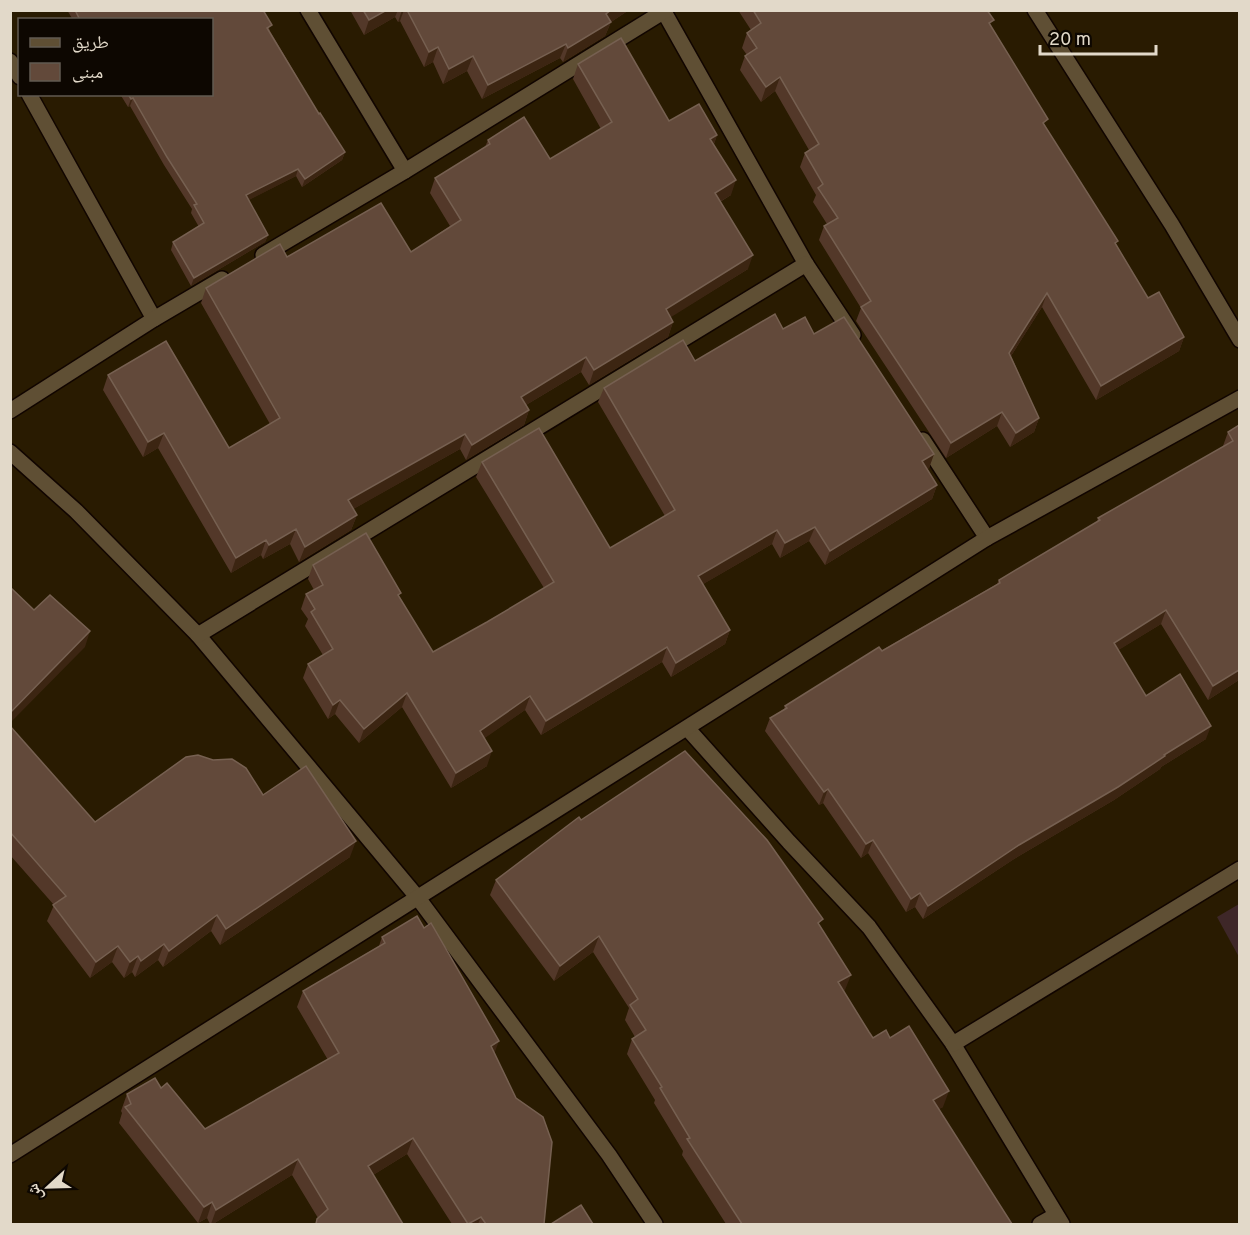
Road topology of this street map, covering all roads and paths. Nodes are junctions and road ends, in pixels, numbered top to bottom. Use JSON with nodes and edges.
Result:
{"nodes":[{"id":1,"x":308,"y":10,"type":"edge"},
{"id":2,"x":1035,"y":10,"type":"edge"},
{"id":3,"x":664,"y":11,"type":"edge"},
{"id":4,"x":10,"y":61,"type":"edge"},
{"id":5,"x":18,"y":74,"type":"edge"},
{"id":6,"x":30,"y":96,"type":"edge"},
{"id":7,"x":405,"y":171,"type":"junction"},
{"id":8,"x":255,"y":260,"type":"edge"},
{"id":9,"x":806,"y":264,"type":"junction"},
{"id":10,"x":234,"y":272,"type":"edge"},
{"id":11,"x":154,"y":319,"type":"junction"},
{"id":12,"x":1239,"y":340,"type":"edge"},
{"id":13,"x":864,"y":352,"type":"edge"},
{"id":14,"x":1239,"y":398,"type":"edge"},
{"id":15,"x":10,"y":411,"type":"edge"},
{"id":16,"x":916,"y":430,"type":"edge"},
{"id":17,"x":10,"y":452,"type":"edge"},
{"id":18,"x":987,"y":538,"type":"junction"},
{"id":19,"x":198,"y":635,"type":"junction"},
{"id":20,"x":687,"y":728,"type":"junction"},
{"id":21,"x":1239,"y":869,"type":"edge"},
{"id":22,"x":418,"y":898,"type":"junction"},
{"id":23,"x":953,"y":1044,"type":"junction"},
{"id":24,"x":10,"y":1155,"type":"edge"},
{"id":25,"x":1059,"y":1220,"type":"edge"},
{"id":26,"x":655,"y":1224,"type":"edge"},
{"id":27,"x":1040,"y":1224,"type":"edge"}],
"edges":[{"from":1,"to":7,"type":"street"},
{"from":2,"to":12,"type":"street"},
{"from":3,"to":7,"type":"street"},
{"from":3,"to":9,"type":"street"},
{"from":4,"to":5,"type":"street"},
{"from":6,"to":11,"type":"street"},
{"from":7,"to":8,"type":"street"},
{"from":9,"to":13,"type":"street"},
{"from":9,"to":19,"type":"street"},
{"from":10,"to":11,"type":"street"},
{"from":11,"to":15,"type":"street"},
{"from":14,"to":18,"type":"street"},
{"from":16,"to":18,"type":"street"},
{"from":17,"to":19,"type":"street"},
{"from":18,"to":20,"type":"street"},
{"from":19,"to":22,"type":"street"},
{"from":20,"to":22,"type":"street"},
{"from":20,"to":23,"type":"street"},
{"from":21,"to":23,"type":"street"},
{"from":22,"to":24,"type":"street"},
{"from":22,"to":26,"type":"street"},
{"from":23,"to":25,"type":"street"},
{"from":25,"to":27,"type":"street"}]}
